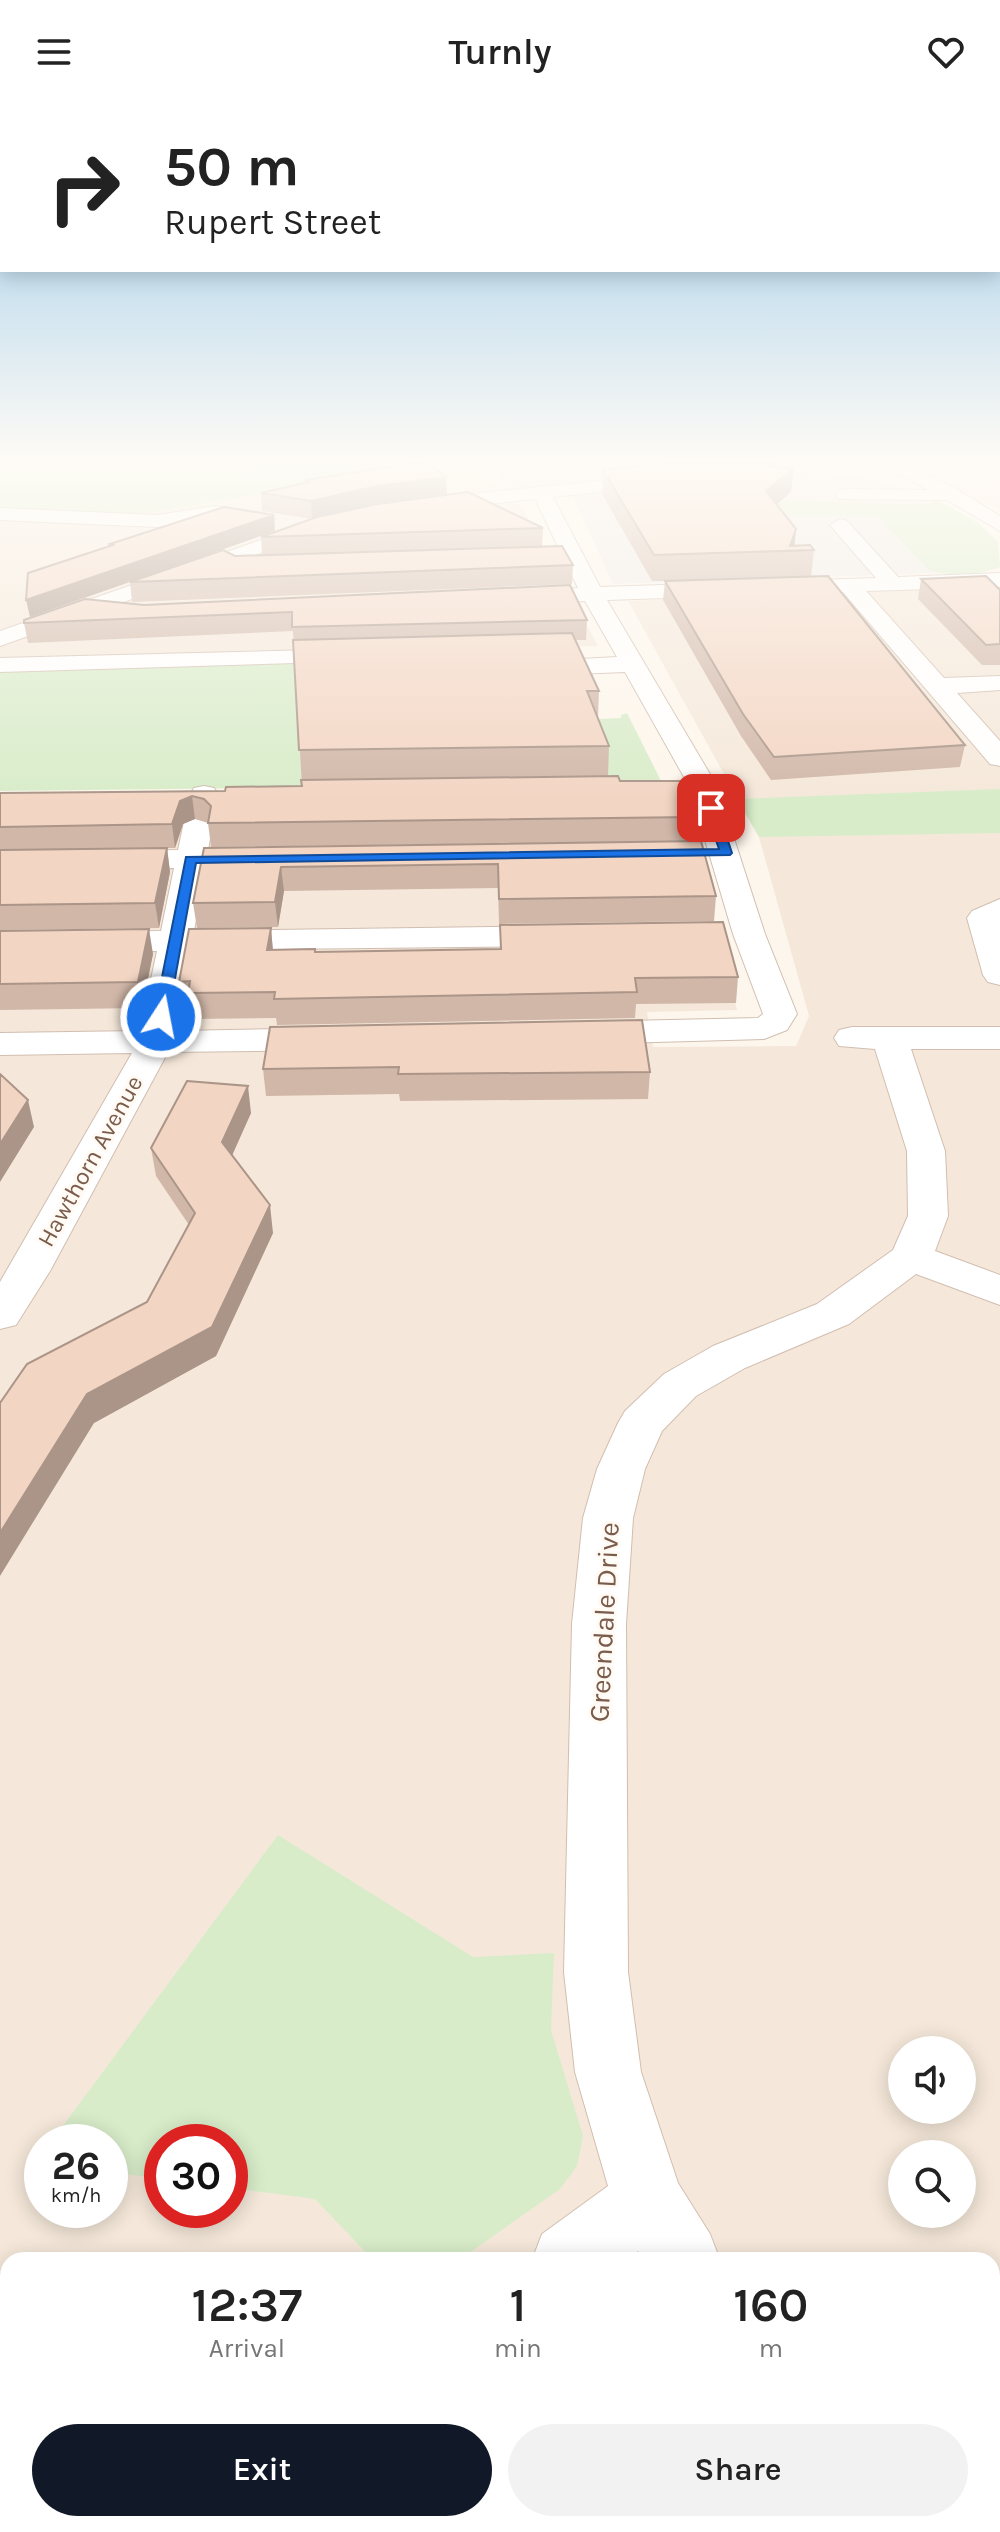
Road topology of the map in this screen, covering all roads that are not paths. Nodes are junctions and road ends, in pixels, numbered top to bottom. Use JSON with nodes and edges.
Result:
{"nodes":[{"id":1,"x":175,"y":576,"type":"edge"},
{"id":2,"x":578,"y":576,"type":"edge"},
{"id":3,"x":886,"y":576,"type":"edge"},
{"id":4,"x":1000,"y":580,"type":"edge"},
{"id":5,"x":892,"y":583,"type":"junction"},
{"id":6,"x":848,"y":584,"type":"junction"},
{"id":7,"x":592,"y":593,"type":"junction"},
{"id":8,"x":545,"y":596,"type":"edge"},
{"id":9,"x":15,"y":607,"type":"dead end"},
{"id":10,"x":85,"y":608,"type":"junction"},
{"id":11,"x":134,"y":613,"type":"edge"},
{"id":12,"x":63,"y":617,"type":"junction"},
{"id":13,"x":0,"y":639,"type":"edge"},
{"id":14,"x":627,"y":656,"type":"junction"},
{"id":15,"x":503,"y":661,"type":"edge"},
{"id":16,"x":0,"y":665,"type":"edge"},
{"id":17,"x":339,"y":675,"type":"edge"},
{"id":18,"x":1000,"y":683,"type":"edge"},
{"id":19,"x":938,"y":686,"type":"junction"},
{"id":20,"x":1000,"y":758,"type":"edge"},
{"id":21,"x":672,"y":786,"type":"edge"},
{"id":22,"x":703,"y":786,"type":"junction"},
{"id":23,"x":204,"y":794,"type":"junction"},
{"id":24,"x":235,"y":794,"type":"edge"},
{"id":25,"x":173,"y":795,"type":"edge"},
{"id":26,"x":694,"y":853,"type":"edge"},
{"id":27,"x":726,"y":853,"type":"junction"},
{"id":28,"x":285,"y":858,"type":"edge"},
{"id":29,"x":191,"y":859,"type":"junction"},
{"id":30,"x":0,"y":862,"type":"edge"},
{"id":31,"x":952,"y":902,"type":"dead end"},
{"id":32,"x":995,"y":911,"type":"edge"},
{"id":33,"x":589,"y":936,"type":"edge"},
{"id":34,"x":175,"y":942,"type":"junction"},
{"id":35,"x":0,"y":943,"type":"edge"},
{"id":36,"x":1000,"y":975,"type":"edge"},
{"id":37,"x":554,"y":1034,"type":"edge"},
{"id":38,"x":363,"y":1038,"type":"edge"},
{"id":39,"x":1000,"y":1038,"type":"edge"},
{"id":40,"x":156,"y":1042,"type":"junction"},
{"id":41,"x":0,"y":1044,"type":"edge"},
{"id":42,"x":911,"y":1257,"type":"junction"},
{"id":43,"x":1000,"y":1291,"type":"edge"},
{"id":44,"x":0,"y":1315,"type":"edge"},
{"id":45,"x":648,"y":2200,"type":"junction"},
{"id":46,"x":579,"y":2252,"type":"edge"},
{"id":47,"x":679,"y":2252,"type":"edge"}],
"edges":[{"from":1,"to":10,"type":"street"},
{"from":2,"to":7,"type":"street"},
{"from":3,"to":5,"type":"street"},
{"from":4,"to":5,"type":"street"},
{"from":5,"to":6,"type":"street"},
{"from":6,"to":7,"type":"street"},
{"from":6,"to":19,"type":"street"},
{"from":7,"to":8,"type":"street"},
{"from":7,"to":14,"type":"street"},
{"from":9,"to":12,"type":"street"},
{"from":10,"to":11,"type":"street"},
{"from":10,"to":12,"type":"street"},
{"from":12,"to":13,"type":"street"},
{"from":14,"to":15,"type":"street"},
{"from":14,"to":22,"type":"street"},
{"from":16,"to":17,"type":"street"},
{"from":18,"to":19,"type":"street"},
{"from":19,"to":20,"type":"street"},
{"from":21,"to":22,"type":"street"},
{"from":22,"to":27,"type":"street"},
{"from":23,"to":24,"type":"street"},
{"from":23,"to":25,"type":"street"},
{"from":23,"to":29,"type":"street","name":"Hawthorn Avenue"},
{"from":26,"to":27,"type":"street"},
{"from":27,"to":37,"type":"street"},
{"from":28,"to":29,"type":"street"},
{"from":29,"to":30,"type":"street"},
{"from":29,"to":34,"type":"street","name":"Hawthorn Avenue"},
{"from":31,"to":32,"type":"street"},
{"from":32,"to":36,"type":"street"},
{"from":33,"to":34,"type":"street"},
{"from":34,"to":35,"type":"street"},
{"from":34,"to":40,"type":"street","name":"Hawthorn Avenue"},
{"from":38,"to":40,"type":"street"},
{"from":39,"to":42,"type":"street"},
{"from":40,"to":41,"type":"street"},
{"from":40,"to":44,"type":"street","name":"Hawthorn Avenue"},
{"from":42,"to":43,"type":"street"},
{"from":42,"to":45,"type":"street","name":"Greendale Drive"},
{"from":45,"to":46,"type":"street"},
{"from":45,"to":47,"type":"street","name":"Greendale Drive"}]}
